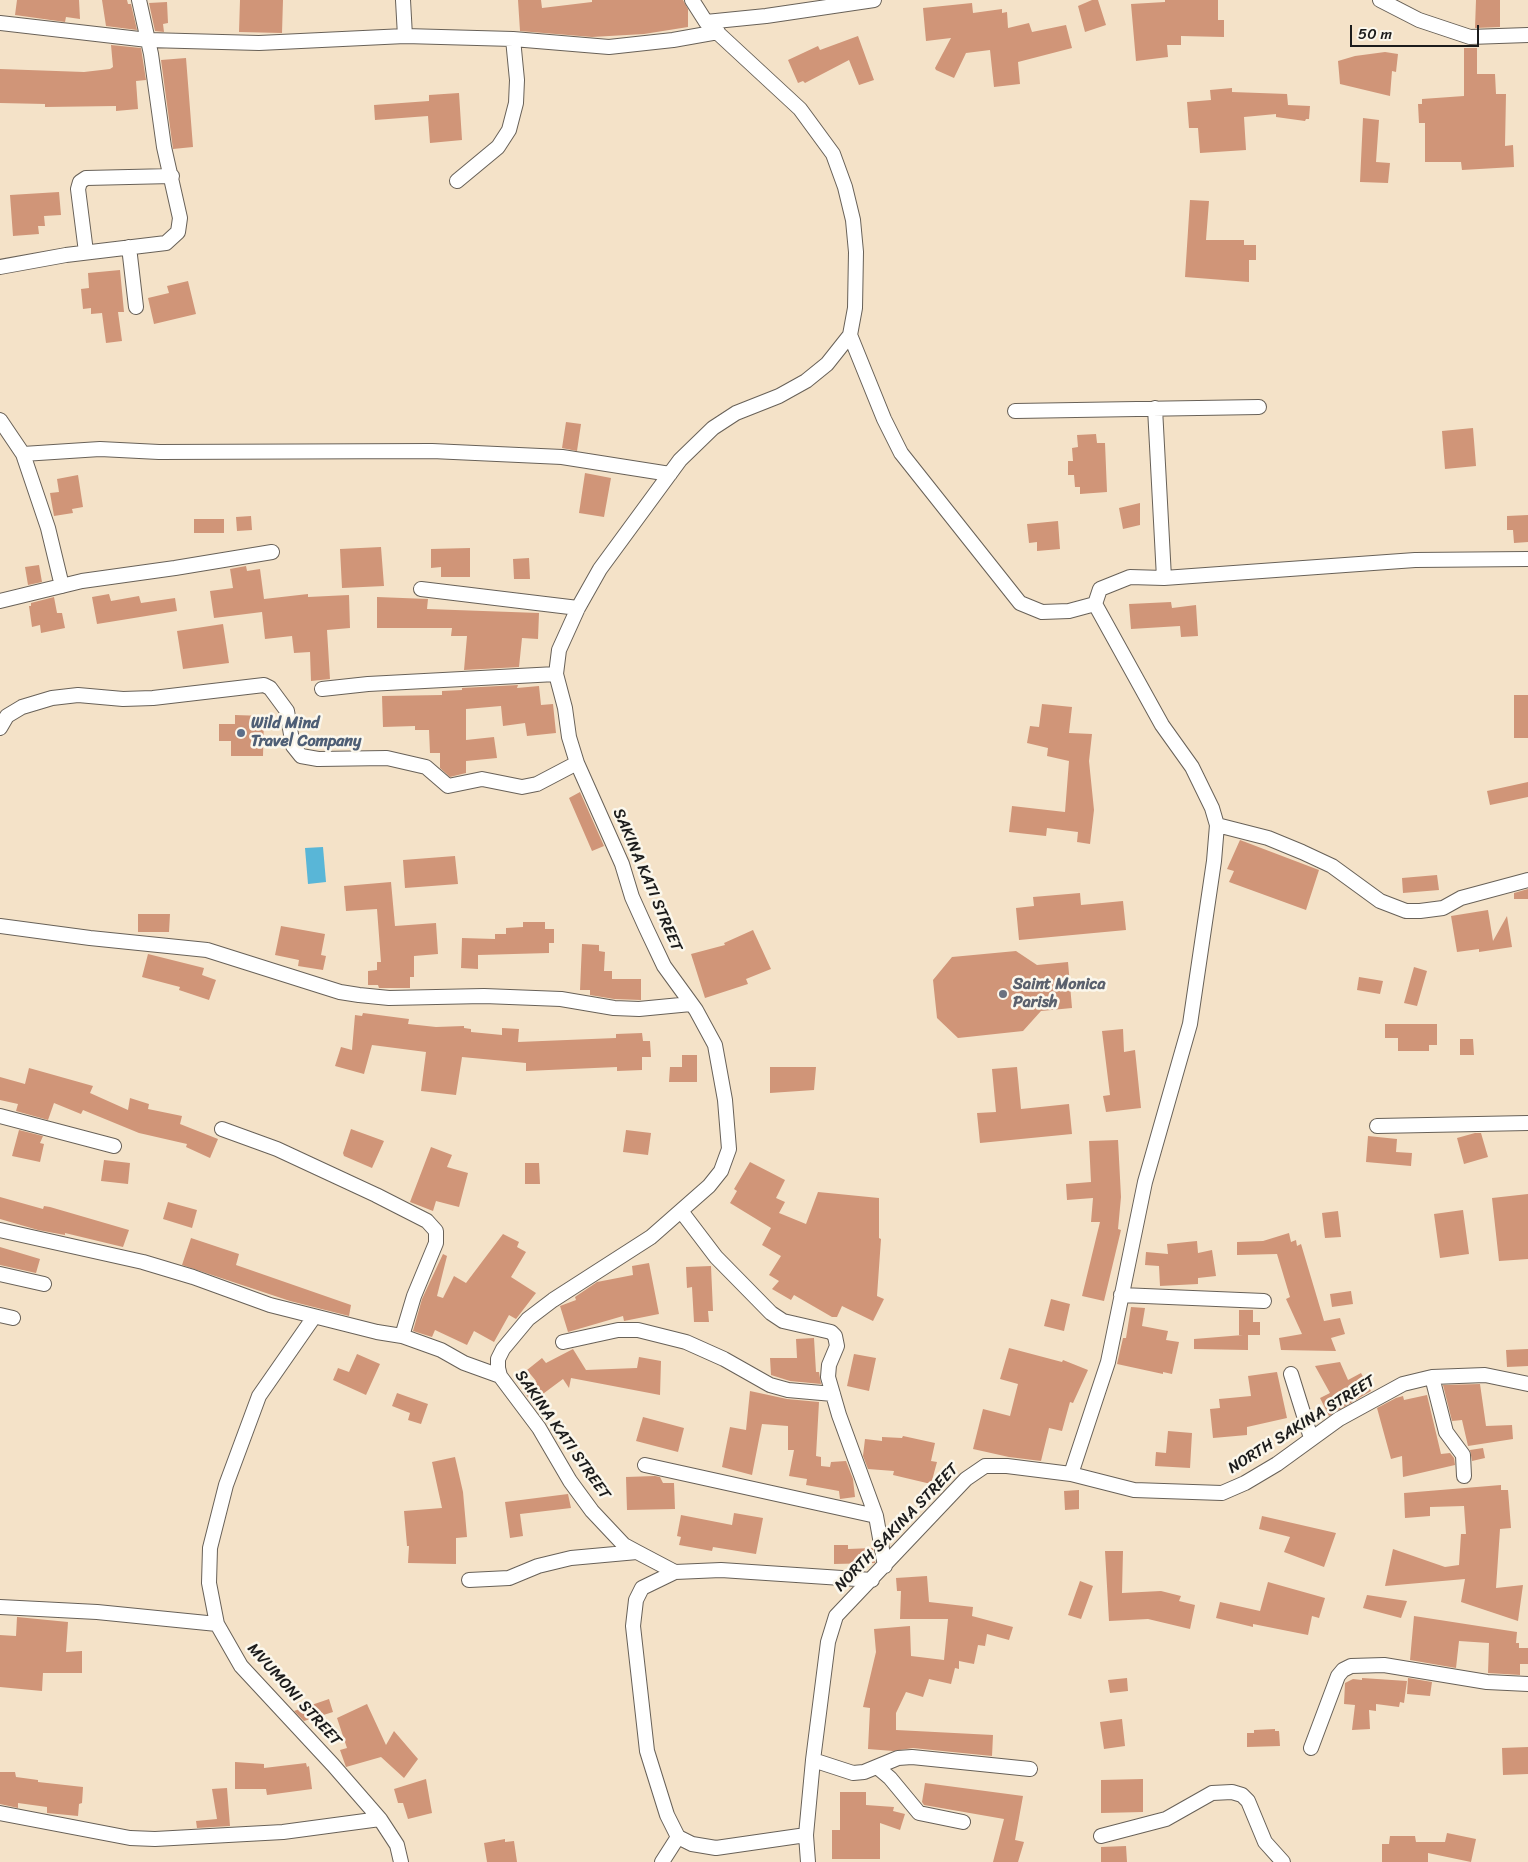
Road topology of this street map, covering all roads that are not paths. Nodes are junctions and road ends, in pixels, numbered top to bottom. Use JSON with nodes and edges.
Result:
{"nodes":[{"id":1,"x":139,"y":0,"type":"edge"},
{"id":2,"x":403,"y":0,"type":"edge"},
{"id":3,"x":692,"y":0,"type":"edge"},
{"id":4,"x":874,"y":0,"type":"edge"},
{"id":5,"x":1380,"y":0,"type":"edge"},
{"id":6,"x":706,"y":22,"type":"junction"},
{"id":7,"x":0,"y":23,"type":"edge"},
{"id":8,"x":718,"y":32,"type":"junction"},
{"id":9,"x":1528,"y":35,"type":"edge"},
{"id":10,"x":406,"y":36,"type":"junction"},
{"id":11,"x":513,"y":39,"type":"junction"},
{"id":12,"x":148,"y":40,"type":"junction"},
{"id":13,"x":172,"y":176,"type":"junction"},
{"id":14,"x":457,"y":181,"type":"dead end"},
{"id":15,"x":128,"y":247,"type":"junction"},
{"id":16,"x":86,"y":252,"type":"junction"},
{"id":17,"x":0,"y":266,"type":"edge"},
{"id":18,"x":136,"y":307,"type":"dead end"},
{"id":19,"x":850,"y":335,"type":"junction"},
{"id":20,"x":1259,"y":406,"type":"dead end"},
{"id":21,"x":1155,"y":408,"type":"junction"},
{"id":22,"x":1015,"y":411,"type":"dead end"},
{"id":23,"x":0,"y":420,"type":"edge"},
{"id":24,"x":23,"y":454,"type":"junction"},
{"id":25,"x":670,"y":474,"type":"junction"},
{"id":26,"x":272,"y":552,"type":"dead end"},
{"id":27,"x":1528,"y":558,"type":"edge"},
{"id":28,"x":1164,"y":578,"type":"junction"},
{"id":29,"x":62,"y":586,"type":"junction"},
{"id":30,"x":421,"y":589,"type":"dead end"},
{"id":31,"x":0,"y":601,"type":"edge"},
{"id":32,"x":1095,"y":604,"type":"junction"},
{"id":33,"x":578,"y":608,"type":"junction"},
{"id":34,"x":556,"y":674,"type":"junction"},
{"id":35,"x":322,"y":689,"type":"dead end"},
{"id":36,"x":0,"y":728,"type":"edge"},
{"id":37,"x":577,"y":763,"type":"junction"},
{"id":38,"x":1216,"y":824,"type":"junction"},
{"id":39,"x":1528,"y":880,"type":"edge"},
{"id":40,"x":0,"y":926,"type":"edge"},
{"id":41,"x":690,"y":1004,"type":"junction"},
{"id":42,"x":0,"y":1116,"type":"edge"},
{"id":43,"x":1528,"y":1123,"type":"edge"},
{"id":44,"x":1377,"y":1126,"type":"dead end"},
{"id":45,"x":222,"y":1129,"type":"dead end"},
{"id":46,"x":114,"y":1146,"type":"dead end"},
{"id":47,"x":681,"y":1211,"type":"junction"},
{"id":48,"x":0,"y":1230,"type":"edge"},
{"id":49,"x":0,"y":1274,"type":"edge"},
{"id":50,"x":44,"y":1284,"type":"dead end"},
{"id":51,"x":1122,"y":1295,"type":"junction"},
{"id":52,"x":1264,"y":1301,"type":"dead end"},
{"id":53,"x":314,"y":1317,"type":"junction"},
{"id":54,"x":402,"y":1336,"type":"junction"},
{"id":55,"x":563,"y":1342,"type":"dead end"},
{"id":56,"x":1291,"y":1374,"type":"dead end"},
{"id":57,"x":500,"y":1376,"type":"junction"},
{"id":58,"x":1432,"y":1377,"type":"junction"},
{"id":59,"x":1528,"y":1384,"type":"edge"},
{"id":60,"x":833,"y":1394,"type":"junction"},
{"id":61,"x":1311,"y":1438,"type":"junction"},
{"id":62,"x":645,"y":1465,"type":"dead end"},
{"id":63,"x":1071,"y":1474,"type":"junction"},
{"id":64,"x":1464,"y":1476,"type":"dead end"},
{"id":65,"x":876,"y":1516,"type":"junction"},
{"id":66,"x":637,"y":1552,"type":"junction"},
{"id":67,"x":885,"y":1566,"type":"junction"},
{"id":68,"x":675,"y":1572,"type":"junction"},
{"id":69,"x":470,"y":1580,"type":"dead end"},
{"id":70,"x":872,"y":1580,"type":"junction"},
{"id":71,"x":0,"y":1607,"type":"edge"},
{"id":72,"x":217,"y":1624,"type":"junction"},
{"id":73,"x":1528,"y":1684,"type":"edge"},
{"id":74,"x":1311,"y":1748,"type":"dead end"},
{"id":75,"x":813,"y":1760,"type":"junction"},
{"id":76,"x":877,"y":1767,"type":"junction"},
{"id":77,"x":1030,"y":1770,"type":"dead end"},
{"id":78,"x":0,"y":1813,"type":"edge"},
{"id":79,"x":380,"y":1819,"type":"junction"},
{"id":80,"x":963,"y":1822,"type":"dead end"},
{"id":81,"x":806,"y":1835,"type":"junction"},
{"id":82,"x":1101,"y":1836,"type":"dead end"},
{"id":83,"x":678,"y":1838,"type":"junction"},
{"id":84,"x":401,"y":1862,"type":"edge"},
{"id":85,"x":662,"y":1862,"type":"edge"},
{"id":86,"x":808,"y":1862,"type":"edge"},
{"id":87,"x":1283,"y":1862,"type":"edge"}],
"edges":[{"from":1,"to":12,"type":"street"},
{"from":2,"to":10,"type":"street"},
{"from":3,"to":6,"type":"street","name":"SAKINA KATI STREET"},
{"from":4,"to":6,"type":"street"},
{"from":5,"to":9,"type":"street"},
{"from":6,"to":8,"type":"street","name":"SAKINA KATI STREET"},
{"from":7,"to":12,"type":"street"},
{"from":8,"to":11,"type":"street"},
{"from":8,"to":19,"type":"street","name":"SAKINA KATI STREET"},
{"from":10,"to":11,"type":"street"},
{"from":10,"to":12,"type":"street"},
{"from":11,"to":14,"type":"street"},
{"from":12,"to":13,"type":"street"},
{"from":13,"to":15,"type":"street"},
{"from":13,"to":16,"type":"street"},
{"from":15,"to":16,"type":"street"},
{"from":15,"to":18,"type":"street"},
{"from":16,"to":17,"type":"street"},
{"from":19,"to":25,"type":"street","name":"SAKINA KATI STREET"},
{"from":19,"to":32,"type":"street"},
{"from":20,"to":21,"type":"street"},
{"from":21,"to":22,"type":"street"},
{"from":21,"to":28,"type":"street"},
{"from":23,"to":24,"type":"street"},
{"from":24,"to":25,"type":"street"},
{"from":24,"to":29,"type":"street"},
{"from":25,"to":33,"type":"street","name":"SAKINA KATI STREET"},
{"from":26,"to":29,"type":"street"},
{"from":27,"to":28,"type":"street"},
{"from":28,"to":32,"type":"street"},
{"from":29,"to":31,"type":"street"},
{"from":30,"to":33,"type":"street"},
{"from":32,"to":38,"type":"street"},
{"from":33,"to":34,"type":"street","name":"SAKINA KATI STREET"},
{"from":34,"to":35,"type":"street"},
{"from":34,"to":37,"type":"street","name":"SAKINA KATI STREET"},
{"from":36,"to":37,"type":"street"},
{"from":37,"to":41,"type":"street","name":"SAKINA KATI STREET"},
{"from":38,"to":39,"type":"street"},
{"from":38,"to":51,"type":"street"},
{"from":40,"to":41,"type":"street"},
{"from":41,"to":47,"type":"street","name":"SAKINA KATI STREET"},
{"from":42,"to":46,"type":"street"},
{"from":43,"to":44,"type":"street"},
{"from":45,"to":54,"type":"street"},
{"from":47,"to":57,"type":"street","name":"SAKINA KATI STREET"},
{"from":47,"to":60,"type":"street"},
{"from":48,"to":53,"type":"street"},
{"from":49,"to":50,"type":"street"},
{"from":51,"to":52,"type":"street"},
{"from":51,"to":63,"type":"street"},
{"from":53,"to":54,"type":"street"},
{"from":53,"to":72,"type":"street","name":"MVUMONI STREET"},
{"from":54,"to":57,"type":"street"},
{"from":55,"to":60,"type":"street"},
{"from":56,"to":61,"type":"street"},
{"from":57,"to":66,"type":"street","name":"SAKINA KATI STREET"},
{"from":58,"to":59,"type":"street","name":"NORTH SAKINA STREET"},
{"from":58,"to":61,"type":"street","name":"NORTH SAKINA STREET"},
{"from":58,"to":64,"type":"street"},
{"from":60,"to":65,"type":"street"},
{"from":61,"to":63,"type":"street","name":"NORTH SAKINA STREET"},
{"from":62,"to":65,"type":"street"},
{"from":63,"to":67,"type":"street","name":"NORTH SAKINA STREET"},
{"from":65,"to":67,"type":"street"},
{"from":66,"to":68,"type":"street","name":"SAKINA KATI STREET"},
{"from":66,"to":69,"type":"street"},
{"from":67,"to":70,"type":"street","name":"NORTH SAKINA STREET"},
{"from":68,"to":70,"type":"street"},
{"from":68,"to":83,"type":"street"},
{"from":70,"to":75,"type":"street","name":"NORTH SAKINA STREET"},
{"from":71,"to":72,"type":"street"},
{"from":72,"to":79,"type":"street","name":"MVUMONI STREET"},
{"from":73,"to":74,"type":"street"},
{"from":75,"to":76,"type":"street"},
{"from":75,"to":81,"type":"street","name":"NORTH SAKINA STREET"},
{"from":76,"to":77,"type":"street"},
{"from":76,"to":80,"type":"street"},
{"from":78,"to":79,"type":"street"},
{"from":79,"to":84,"type":"street","name":"MVUMONI STREET"},
{"from":81,"to":83,"type":"street"},
{"from":81,"to":86,"type":"street","name":"NORTH SAKINA STREET"},
{"from":82,"to":87,"type":"street"},
{"from":83,"to":85,"type":"street"}]}
